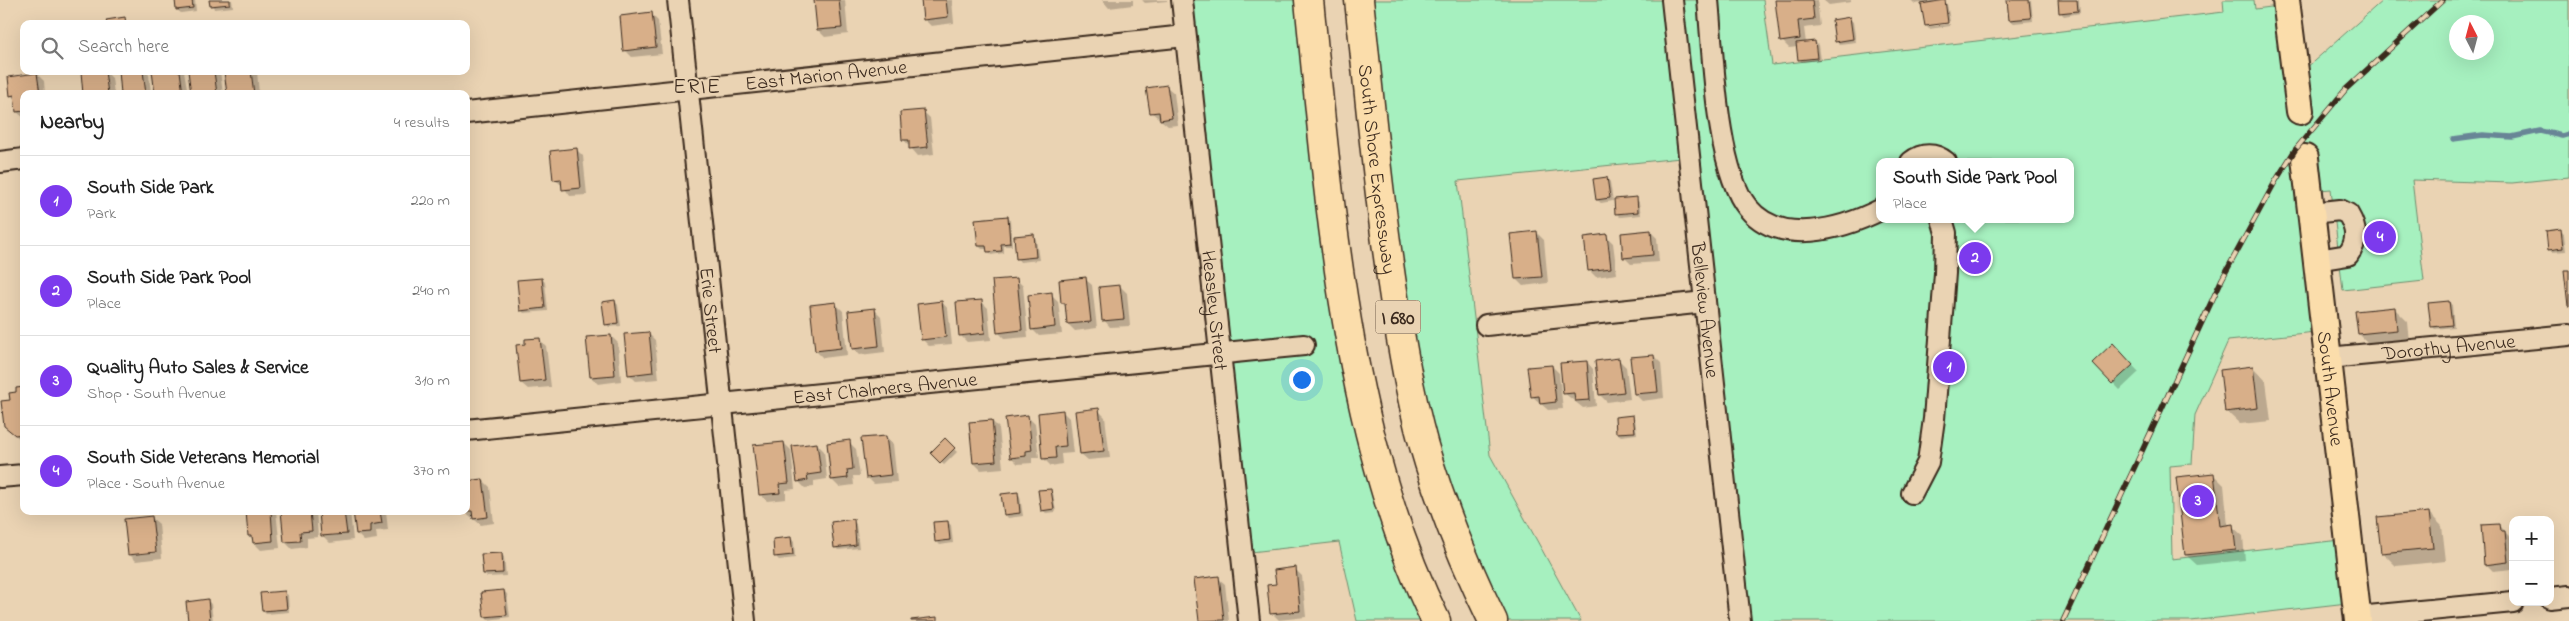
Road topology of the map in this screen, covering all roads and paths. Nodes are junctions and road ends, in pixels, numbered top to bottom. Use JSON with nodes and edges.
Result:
{"nodes":[{"id":1,"x":678,"y":0,"type":"edge"},
{"id":2,"x":1182,"y":0,"type":"edge"},
{"id":3,"x":1309,"y":0,"type":"edge"},
{"id":4,"x":1358,"y":0,"type":"edge"},
{"id":5,"x":1672,"y":0,"type":"edge"},
{"id":6,"x":1708,"y":0,"type":"edge"},
{"id":7,"x":2286,"y":0,"type":"edge"},
{"id":8,"x":1185,"y":36,"type":"junction"},
{"id":9,"x":688,"y":90,"type":"junction"},
{"id":10,"x":2300,"y":111,"type":"dead end"},
{"id":11,"x":470,"y":113,"type":"edge"},
{"id":12,"x":1918,"y":158,"type":"edge"},
{"id":13,"x":1939,"y":158,"type":"edge"},
{"id":14,"x":2305,"y":158,"type":"dead end"},
{"id":15,"x":20,"y":160,"type":"edge"},
{"id":16,"x":0,"y":162,"type":"edge"},
{"id":17,"x":1876,"y":211,"type":"edge"},
{"id":18,"x":2312,"y":213,"type":"junction"},
{"id":19,"x":1943,"y":223,"type":"edge"},
{"id":20,"x":2317,"y":260,"type":"junction"},
{"id":21,"x":1705,"y":302,"type":"junction"},
{"id":22,"x":1486,"y":325,"type":"dead end"},
{"id":23,"x":2569,"y":335,"type":"edge"},
{"id":24,"x":1304,"y":344,"type":"dead end"},
{"id":25,"x":1221,"y":354,"type":"junction"},
{"id":26,"x":2328,"y":358,"type":"junction"},
{"id":27,"x":722,"y":404,"type":"junction"},
{"id":28,"x":470,"y":430,"type":"edge"},
{"id":29,"x":20,"y":475,"type":"edge"},
{"id":30,"x":0,"y":477,"type":"edge"},
{"id":31,"x":1912,"y":493,"type":"dead end"},
{"id":32,"x":2569,"y":596,"type":"edge"},
{"id":33,"x":2554,"y":598,"type":"edge"},
{"id":34,"x":2509,"y":602,"type":"edge"},
{"id":35,"x":2358,"y":619,"type":"edge"},
{"id":36,"x":745,"y":621,"type":"edge"},
{"id":37,"x":1249,"y":621,"type":"edge"},
{"id":38,"x":1436,"y":621,"type":"edge"},
{"id":39,"x":1493,"y":621,"type":"edge"},
{"id":40,"x":1740,"y":621,"type":"edge"}],
"edges":[{"from":1,"to":9,"type":"street","name":"Erie Street"},
{"from":2,"to":8,"type":"street","name":"Heasley Street"},
{"from":3,"to":38,"type":"highway","number":"I 680"},
{"from":4,"to":39,"type":"highway","name":"South Shore Expressway","number":"I 680"},
{"from":5,"to":21,"type":"street","name":"Belleview Avenue"},
{"from":6,"to":17,"type":"street"},
{"from":7,"to":10,"type":"main road"},
{"from":8,"to":9,"type":"street","name":"East Marion Avenue"},
{"from":8,"to":25,"type":"street","name":"Heasley Street"},
{"from":9,"to":11,"type":"street","name":"East Marion Avenue"},
{"from":9,"to":27,"type":"street","name":"Erie Street"},
{"from":12,"to":13,"type":"street"},
{"from":14,"to":18,"type":"main road","name":"South Avenue"},
{"from":15,"to":16,"type":"street"},
{"from":18,"to":20,"type":"main road","name":"South Avenue"},
{"from":18,"to":20,"type":"street"},
{"from":19,"to":31,"type":"street"},
{"from":20,"to":26,"type":"main road","name":"South Avenue"},
{"from":21,"to":22,"type":"street"},
{"from":21,"to":40,"type":"street","name":"Belleview Avenue"},
{"from":23,"to":26,"type":"street","name":"Dorothy Avenue"},
{"from":24,"to":25,"type":"street","name":"East Chalmers Avenue"},
{"from":25,"to":27,"type":"street","name":"East Chalmers Avenue"},
{"from":25,"to":37,"type":"street","name":"Heasley Street"},
{"from":26,"to":35,"type":"main road","name":"South Avenue"},
{"from":27,"to":28,"type":"street","name":"East Chalmers Avenue"},
{"from":27,"to":36,"type":"street","name":"Erie Street"},
{"from":29,"to":30,"type":"street"},
{"from":32,"to":33,"type":"street"},
{"from":34,"to":35,"type":"street"}]}
